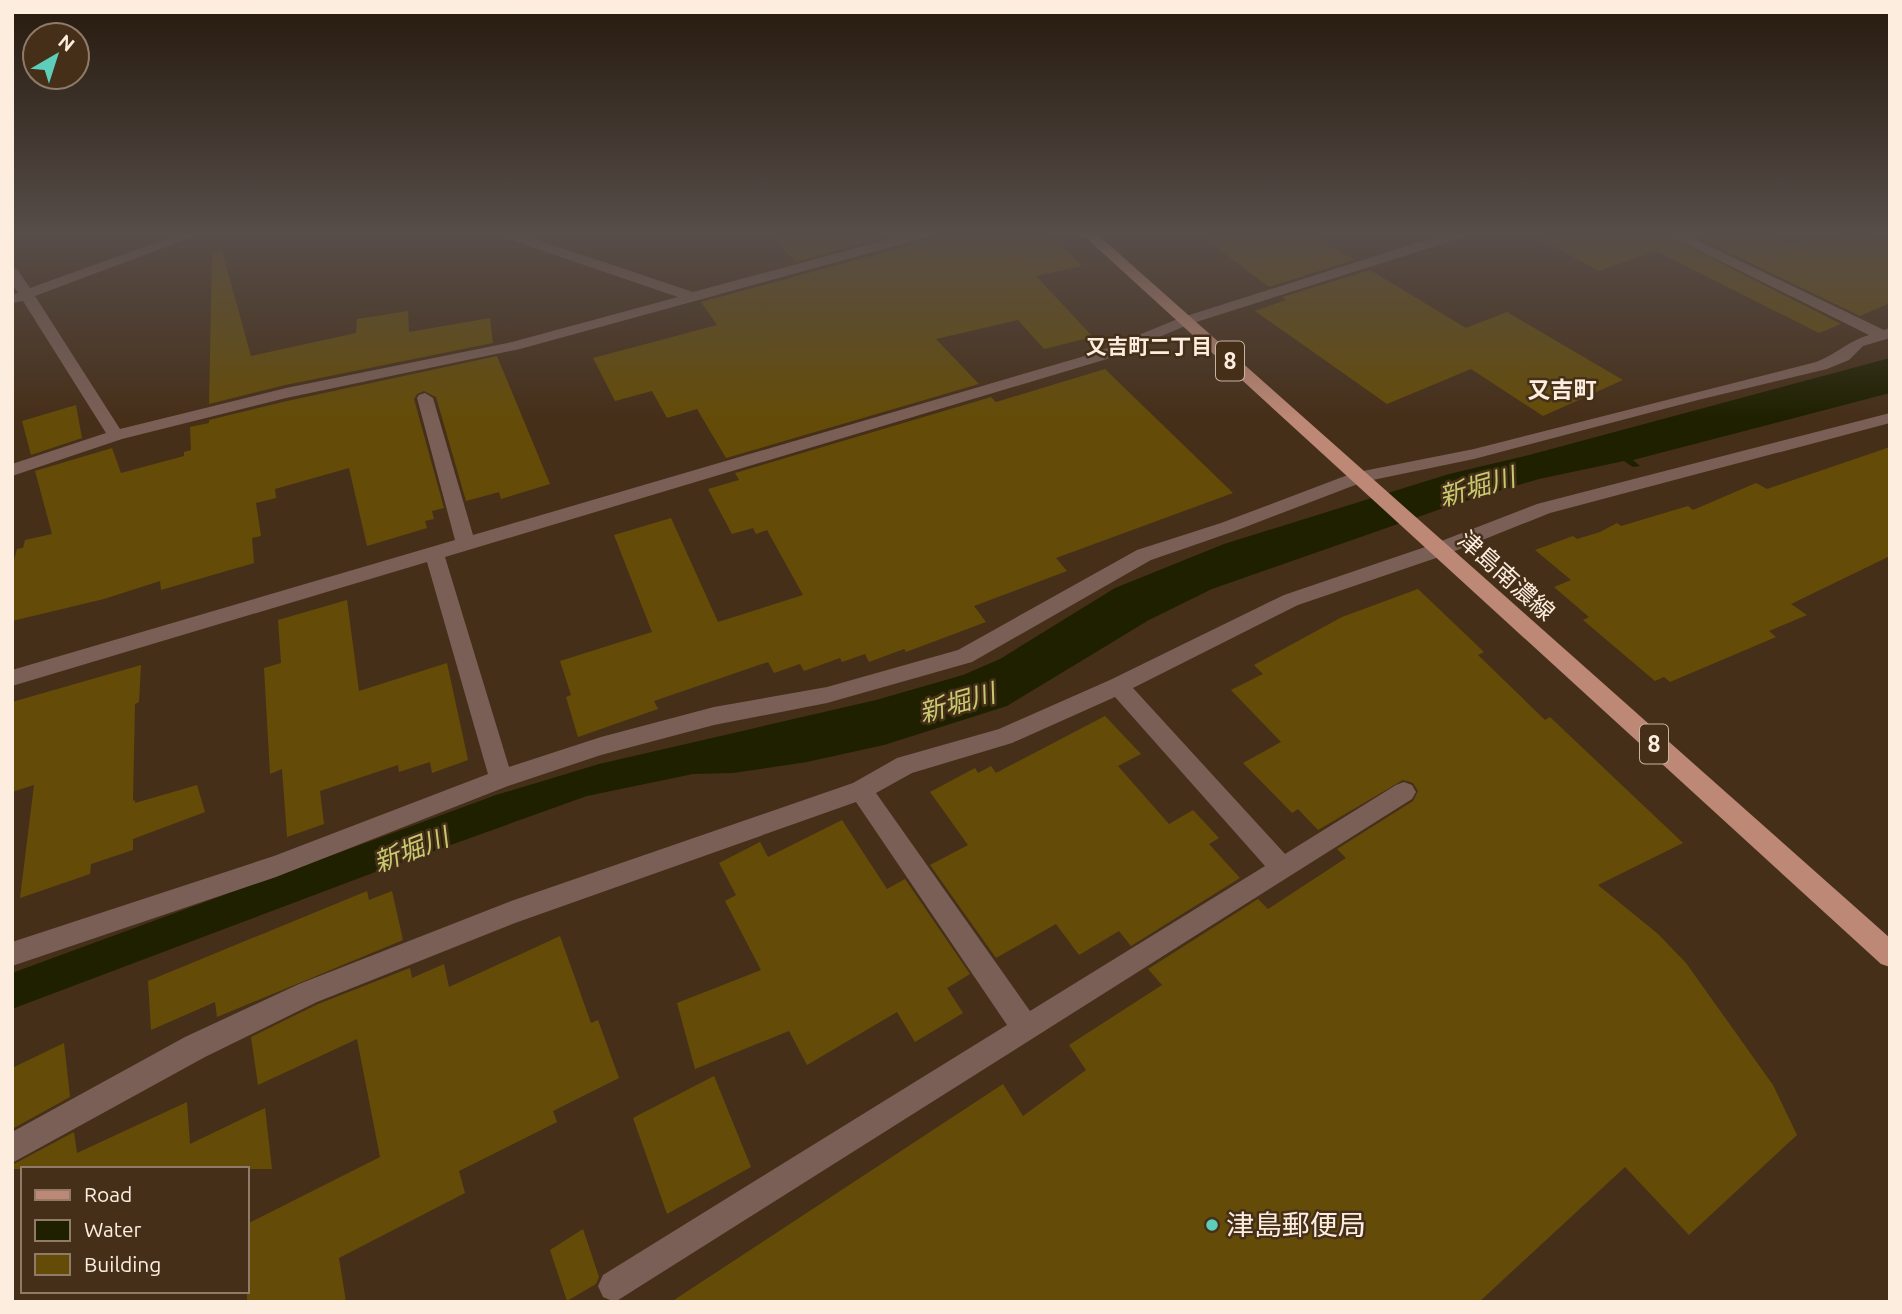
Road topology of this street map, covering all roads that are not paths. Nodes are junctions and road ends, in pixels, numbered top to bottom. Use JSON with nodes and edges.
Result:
{"nodes":[{"id":1,"x":1157,"y":295,"type":"edge"},
{"id":2,"x":1266,"y":295,"type":"edge"},
{"id":3,"x":1804,"y":295,"type":"edge"},
{"id":4,"x":690,"y":296,"type":"edge"},
{"id":5,"x":19,"y":297,"type":"edge"},
{"id":6,"x":1185,"y":321,"type":"junction"},
{"id":7,"x":1886,"y":334,"type":"edge"},
{"id":8,"x":425,"y":398,"type":"dead end"},
{"id":9,"x":1890,"y":418,"type":"edge"},
{"id":10,"x":116,"y":435,"type":"junction"},
{"id":11,"x":13,"y":472,"type":"edge"},
{"id":12,"x":1365,"y":483,"type":"junction"},
{"id":13,"x":466,"y":544,"type":"junction"},
{"id":14,"x":1438,"y":550,"type":"junction"},
{"id":15,"x":434,"y":554,"type":"junction"},
{"id":16,"x":12,"y":678,"type":"edge"},
{"id":17,"x":1118,"y":686,"type":"junction"},
{"id":18,"x":501,"y":779,"type":"junction"},
{"id":19,"x":861,"y":790,"type":"junction"},
{"id":20,"x":1405,"y":792,"type":"dead end"},
{"id":21,"x":1283,"y":869,"type":"junction"},
{"id":22,"x":12,"y":954,"type":"edge"},
{"id":23,"x":1890,"y":955,"type":"edge"},
{"id":24,"x":1026,"y":1029,"type":"junction"},
{"id":25,"x":12,"y":1148,"type":"edge"},
{"id":26,"x":614,"y":1286,"type":"dead end"}],
"edges":[{"from":1,"to":6,"type":"main road","name":"津島南濃線","number":"8"},
{"from":2,"to":6,"type":"street"},
{"from":3,"to":7,"type":"street"},
{"from":4,"to":10,"type":"street"},
{"from":5,"to":10,"type":"street"},
{"from":6,"to":12,"type":"main road","name":"津島南濃線","number":"8"},
{"from":6,"to":13,"type":"street"},
{"from":7,"to":12,"type":"street"},
{"from":8,"to":13,"type":"street"},
{"from":9,"to":14,"type":"street"},
{"from":10,"to":11,"type":"street"},
{"from":12,"to":14,"type":"main road","name":"津島南濃線","number":"8"},
{"from":12,"to":18,"type":"street"},
{"from":13,"to":15,"type":"street"},
{"from":14,"to":17,"type":"street"},
{"from":14,"to":23,"type":"main road","name":"津島南濃線","number":"8"},
{"from":15,"to":16,"type":"street"},
{"from":15,"to":18,"type":"street"},
{"from":17,"to":19,"type":"street"},
{"from":17,"to":21,"type":"street"},
{"from":18,"to":22,"type":"street"},
{"from":19,"to":24,"type":"street"},
{"from":19,"to":25,"type":"street"},
{"from":20,"to":21,"type":"street"},
{"from":21,"to":24,"type":"street"},
{"from":24,"to":26,"type":"street"}]}
